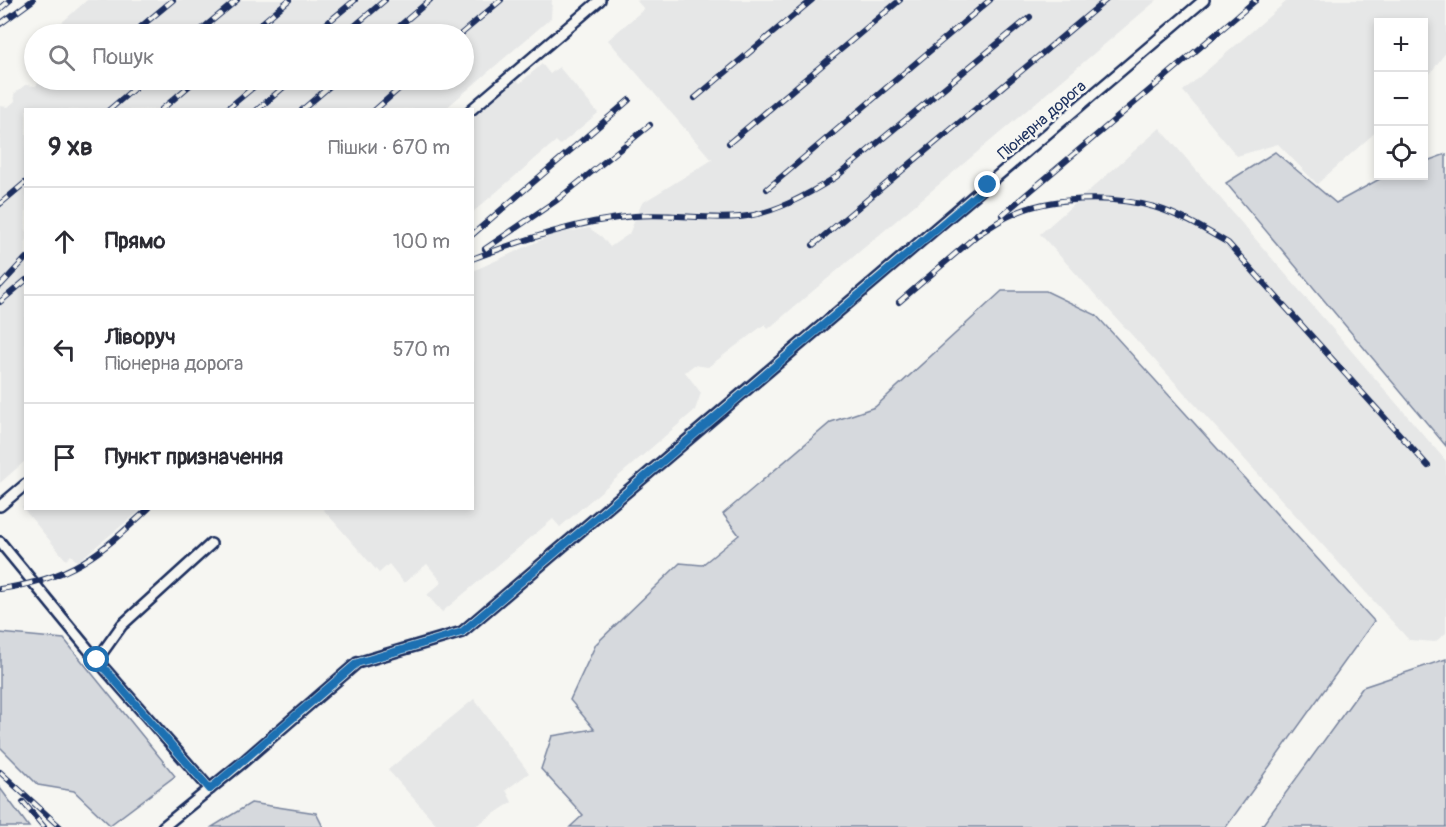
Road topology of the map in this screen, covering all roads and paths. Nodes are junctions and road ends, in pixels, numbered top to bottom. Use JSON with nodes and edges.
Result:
{"nodes":[{"id":1,"x":600,"y":0,"type":"edge"},
{"id":2,"x":1204,"y":0,"type":"edge"},
{"id":3,"x":473,"y":108,"type":"edge"},
{"id":4,"x":24,"y":486,"type":"edge"},
{"id":5,"x":0,"y":506,"type":"edge"},
{"id":6,"x":0,"y":542,"type":"edge"},
{"id":7,"x":211,"y":544,"type":"dead end"},
{"id":8,"x":97,"y":660,"type":"junction"},
{"id":9,"x":210,"y":789,"type":"junction"},
{"id":10,"x":163,"y":827,"type":"edge"}],
"edges":[{"from":1,"to":3,"type":"street"},
{"from":2,"to":9,"type":"street","name":"Піонерна дорога"},
{"from":4,"to":5,"type":"street"},
{"from":6,"to":8,"type":"street"},
{"from":7,"to":8,"type":"street"},
{"from":8,"to":9,"type":"street"},
{"from":9,"to":10,"type":"street","name":"Піонерна дорога"}]}
